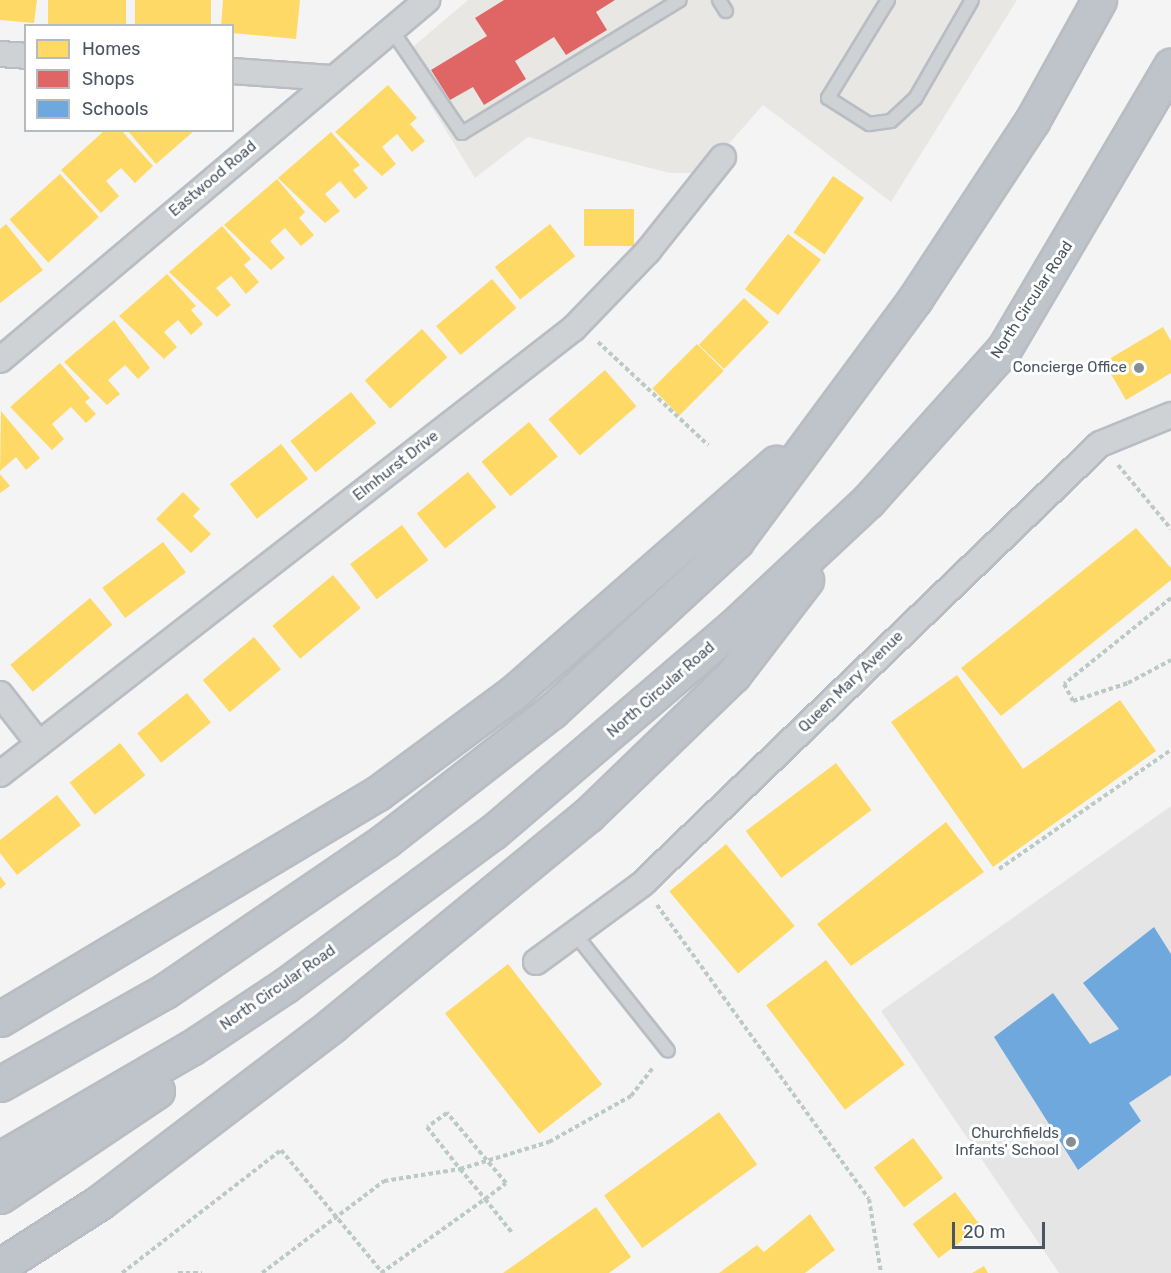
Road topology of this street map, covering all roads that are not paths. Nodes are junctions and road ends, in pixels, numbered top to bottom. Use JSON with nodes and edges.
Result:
{"nodes":[{"id":1,"x":427,"y":0,"type":"edge"},
{"id":2,"x":680,"y":0,"type":"edge"},
{"id":3,"x":719,"y":0,"type":"edge"},
{"id":4,"x":888,"y":0,"type":"edge"},
{"id":5,"x":972,"y":0,"type":"edge"},
{"id":6,"x":1099,"y":0,"type":"edge"},
{"id":7,"x":726,"y":11,"type":"dead end"},
{"id":8,"x":391,"y":29,"type":"junction"},
{"id":9,"x":0,"y":54,"type":"edge"},
{"id":10,"x":24,"y":56,"type":"edge"},
{"id":11,"x":1171,"y":66,"type":"edge"},
{"id":12,"x":234,"y":71,"type":"edge"},
{"id":13,"x":331,"y":78,"type":"junction"},
{"id":14,"x":723,"y":157,"type":"dead end"},
{"id":15,"x":0,"y":360,"type":"edge"},
{"id":16,"x":1171,"y":415,"type":"edge"},
{"id":17,"x":816,"y":429,"type":"junction"},
{"id":18,"x":868,"y":501,"type":"junction"},
{"id":19,"x":0,"y":694,"type":"edge"},
{"id":20,"x":39,"y":744,"type":"junction"},
{"id":21,"x":0,"y":774,"type":"edge"},
{"id":22,"x":575,"y":934,"type":"junction"},
{"id":23,"x":536,"y":962,"type":"dead end"},
{"id":24,"x":246,"y":1011,"type":"junction"},
{"id":25,"x":0,"y":1019,"type":"edge"},
{"id":26,"x":668,"y":1051,"type":"road end"},
{"id":27,"x":0,"y":1084,"type":"edge"},
{"id":28,"x":0,"y":1159,"type":"edge"},
{"id":29,"x":0,"y":1196,"type":"edge"},
{"id":30,"x":0,"y":1266,"type":"edge"}],
"edges":[{"from":1,"to":8,"type":"street","name":"Eastwood Road"},
{"from":2,"to":8,"type":"lane"},
{"from":3,"to":7,"type":"lane"},
{"from":4,"to":5,"type":"lane"},
{"from":6,"to":17,"type":"highway"},
{"from":8,"to":13,"type":"street","name":"Eastwood Road"},
{"from":9,"to":10,"type":"street"},
{"from":11,"to":18,"type":"highway","name":"North Circular Road"},
{"from":12,"to":13,"type":"street"},
{"from":13,"to":15,"type":"street","name":"Eastwood Road"},
{"from":14,"to":20,"type":"street","name":"Elmhurst Drive"},
{"from":16,"to":22,"type":"street","name":"Queen Mary Avenue"},
{"from":17,"to":25,"type":"highway"},
{"from":17,"to":27,"type":"highway"},
{"from":18,"to":24,"type":"highway","name":"North Circular Road"},
{"from":18,"to":30,"type":"highway"},
{"from":19,"to":20,"type":"street"},
{"from":20,"to":21,"type":"street","name":"Elmhurst Drive"},
{"from":22,"to":23,"type":"street","name":"Queen Mary Avenue"},
{"from":22,"to":26,"type":"lane"},
{"from":24,"to":28,"type":"highway","name":"North Circular Road"},
{"from":24,"to":29,"type":"highway"}]}
